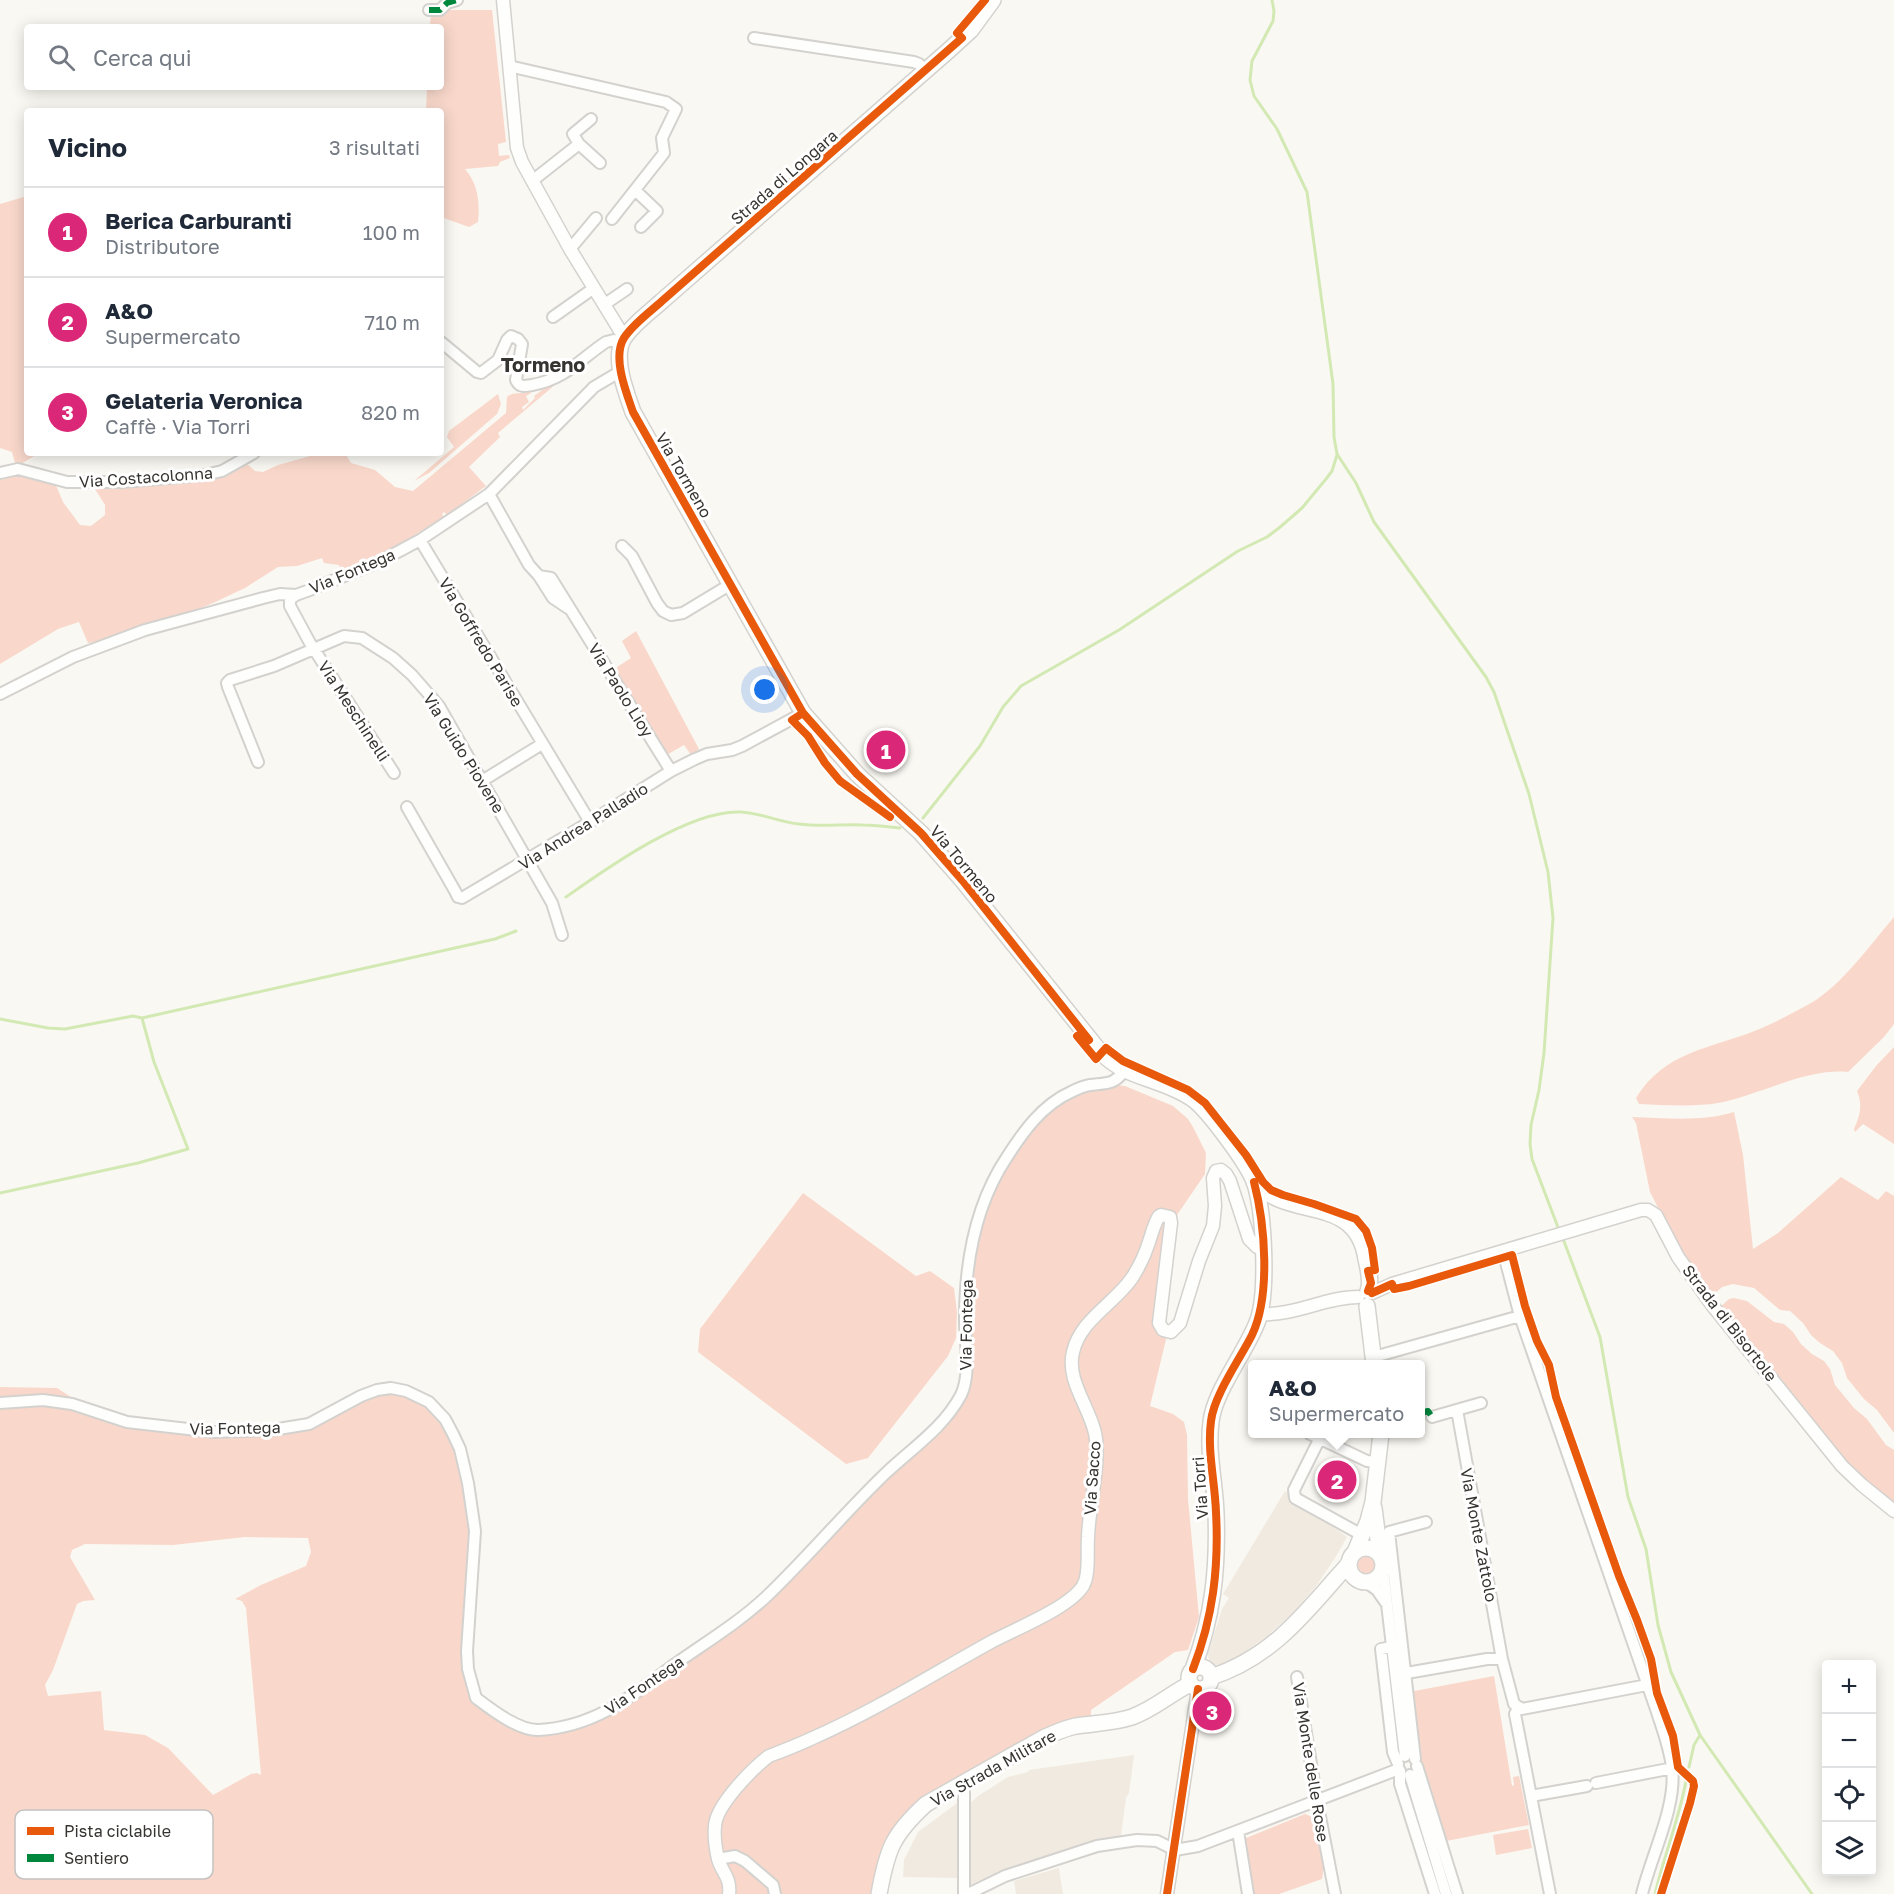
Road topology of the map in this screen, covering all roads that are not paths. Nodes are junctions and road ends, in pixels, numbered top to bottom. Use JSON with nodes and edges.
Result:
{"nodes":[{"id":1,"x":502,"y":0,"type":"edge"},
{"id":2,"x":993,"y":0,"type":"edge"},
{"id":3,"x":450,"y":1,"type":"edge"},
{"id":4,"x":429,"y":10,"type":"dead end"},
{"id":5,"x":754,"y":39,"type":"dead end"},
{"id":6,"x":509,"y":66,"type":"junction"},
{"id":7,"x":926,"y":71,"type":"junction"},
{"id":8,"x":591,"y":119,"type":"dead end"},
{"id":9,"x":579,"y":144,"type":"junction"},
{"id":10,"x":600,"y":163,"type":"dead end"},
{"id":11,"x":532,"y":181,"type":"junction"},
{"id":12,"x":635,"y":190,"type":"junction"},
{"id":13,"x":596,"y":218,"type":"dead end"},
{"id":14,"x":612,"y":219,"type":"dead end"},
{"id":15,"x":641,"y":227,"type":"dead end"},
{"id":16,"x":570,"y":249,"type":"junction"},
{"id":17,"x":594,"y":288,"type":"junction"},
{"id":18,"x":627,"y":289,"type":"dead end"},
{"id":19,"x":605,"y":304,"type":"junction"},
{"id":20,"x":554,"y":317,"type":"dead end"},
{"id":21,"x":623,"y":339,"type":"junction"},
{"id":22,"x":444,"y":344,"type":"edge"},
{"id":23,"x":621,"y":371,"type":"junction"},
{"id":24,"x":249,"y":456,"type":"edge"},
{"id":25,"x":0,"y":473,"type":"edge"},
{"id":26,"x":489,"y":494,"type":"junction"},
{"id":27,"x":420,"y":540,"type":"junction"},
{"id":28,"x":622,"y":546,"type":"dead end"},
{"id":29,"x":731,"y":584,"type":"junction"},
{"id":30,"x":296,"y":595,"type":"junction"},
{"id":31,"x":314,"y":650,"type":"junction"},
{"id":32,"x":0,"y":694,"type":"edge"},
{"id":33,"x":803,"y":713,"type":"junction"},
{"id":34,"x":542,"y":744,"type":"junction"},
{"id":35,"x":258,"y":762,"type":"dead end"},
{"id":36,"x":671,"y":771,"type":"junction"},
{"id":37,"x":394,"y":773,"type":"dead end"},
{"id":38,"x":482,"y":781,"type":"junction"},
{"id":39,"x":407,"y":807,"type":"dead end"},
{"id":40,"x":590,"y":822,"type":"junction"},
{"id":41,"x":528,"y":860,"type":"junction"},
{"id":42,"x":562,"y":935,"type":"dead end"},
{"id":43,"x":1125,"y":1070,"type":"junction"},
{"id":44,"x":1254,"y":1182,"type":"junction"},
{"id":45,"x":1276,"y":1199,"type":"junction"},
{"id":46,"x":1259,"y":1205,"type":"junction"},
{"id":47,"x":1264,"y":1249,"type":"junction"},
{"id":48,"x":1503,"y":1251,"type":"junction"},
{"id":49,"x":1366,"y":1297,"type":"junction"},
{"id":50,"x":1260,"y":1314,"type":"junction"},
{"id":51,"x":1520,"y":1316,"type":"junction"},
{"id":52,"x":1374,"y":1360,"type":"edge"},
{"id":53,"x":1377,"y":1360,"type":"edge"},
{"id":54,"x":0,"y":1403,"type":"edge"},
{"id":55,"x":1481,"y":1403,"type":"dead end"},
{"id":56,"x":1457,"y":1410,"type":"junction"},
{"id":57,"x":1432,"y":1417,"type":"dead end"},
{"id":58,"x":1314,"y":1438,"type":"edge"},
{"id":59,"x":1319,"y":1438,"type":"edge"},
{"id":60,"x":1381,"y":1438,"type":"edge"},
{"id":61,"x":1378,"y":1462,"type":"junction"},
{"id":62,"x":1373,"y":1502,"type":"junction"},
{"id":63,"x":1894,"y":1511,"type":"edge"},
{"id":64,"x":1426,"y":1522,"type":"dead end"},
{"id":65,"x":1362,"y":1536,"type":"junction"},
{"id":66,"x":1352,"y":1558,"type":"junction"},
{"id":67,"x":1381,"y":1563,"type":"junction"},
{"id":68,"x":1363,"y":1582,"type":"junction"},
{"id":69,"x":1329,"y":1587,"type":"junction"},
{"id":70,"x":1387,"y":1605,"type":"junction"},
{"id":71,"x":1386,"y":1648,"type":"junction"},
{"id":72,"x":1502,"y":1659,"type":"junction"},
{"id":73,"x":1406,"y":1673,"type":"junction"},
{"id":74,"x":1394,"y":1675,"type":"junction"},
{"id":75,"x":1298,"y":1677,"type":"dead end"},
{"id":76,"x":1194,"y":1681,"type":"junction"},
{"id":77,"x":1647,"y":1685,"type":"junction"},
{"id":78,"x":1518,"y":1708,"type":"junction"},
{"id":79,"x":1406,"y":1766,"type":"junction"},
{"id":80,"x":1672,"y":1768,"type":"junction"},
{"id":81,"x":964,"y":1783,"type":"junction"},
{"id":82,"x":1531,"y":1796,"type":"junction"},
{"id":83,"x":1317,"y":1801,"type":"junction"},
{"id":84,"x":1238,"y":1831,"type":"junction"},
{"id":85,"x":1175,"y":1850,"type":"junction"},
{"id":86,"x":718,"y":1859,"type":"junction"},
{"id":87,"x":729,"y":1894,"type":"edge"},
{"id":88,"x":775,"y":1894,"type":"edge"},
{"id":89,"x":879,"y":1894,"type":"edge"},
{"id":90,"x":966,"y":1894,"type":"edge"},
{"id":91,"x":1167,"y":1894,"type":"edge"},
{"id":92,"x":1248,"y":1894,"type":"edge"},
{"id":93,"x":1335,"y":1894,"type":"edge"},
{"id":94,"x":1435,"y":1894,"type":"edge"},
{"id":95,"x":1446,"y":1894,"type":"edge"},
{"id":96,"x":1457,"y":1894,"type":"edge"},
{"id":97,"x":1550,"y":1894,"type":"edge"},
{"id":98,"x":1642,"y":1894,"type":"edge"}],
"edges":[{"from":1,"to":6,"type":"street"},
{"from":2,"to":7,"type":"main road","name":"Strada di Longara"},
{"from":3,"to":4,"type":"street"},
{"from":5,"to":7,"type":"street"},
{"from":6,"to":11,"type":"street"},
{"from":6,"to":12,"type":"street"},
{"from":7,"to":21,"type":"main road","name":"Strada di Longara"},
{"from":8,"to":9,"type":"street"},
{"from":9,"to":10,"type":"street"},
{"from":9,"to":11,"type":"street"},
{"from":11,"to":16,"type":"street"},
{"from":12,"to":14,"type":"street"},
{"from":12,"to":15,"type":"street"},
{"from":13,"to":16,"type":"street"},
{"from":16,"to":17,"type":"street"},
{"from":17,"to":19,"type":"street"},
{"from":17,"to":20,"type":"street"},
{"from":18,"to":19,"type":"street"},
{"from":19,"to":21,"type":"street"},
{"from":21,"to":22,"type":"street"},
{"from":21,"to":23,"type":"main road","name":"Via Tormeno"},
{"from":23,"to":26,"type":"street","name":"Via Fontega"},
{"from":23,"to":29,"type":"main road","name":"Via Tormeno"},
{"from":24,"to":25,"type":"street","name":"Via Costacolonna"},
{"from":26,"to":27,"type":"street","name":"Via Fontega"},
{"from":26,"to":36,"type":"street","name":"Via Paolo Lioy"},
{"from":27,"to":30,"type":"street","name":"Via Fontega"},
{"from":27,"to":34,"type":"street","name":"Via Goffredo Parise"},
{"from":28,"to":29,"type":"street"},
{"from":29,"to":33,"type":"main road","name":"Via Tormeno"},
{"from":30,"to":31,"type":"street","name":"Via Meschinelli"},
{"from":30,"to":32,"type":"street","name":"Via Fontega"},
{"from":31,"to":35,"type":"street","name":"Via Meschinelli"},
{"from":31,"to":37,"type":"street","name":"Via Meschinelli"},
{"from":31,"to":38,"type":"street","name":"Via Guido Piovene"},
{"from":33,"to":36,"type":"street","name":"Via Andrea Palladio"},
{"from":33,"to":43,"type":"main road","name":"Via Tormeno"},
{"from":34,"to":38,"type":"street"},
{"from":34,"to":40,"type":"street","name":"Via Goffredo Parise"},
{"from":36,"to":40,"type":"street","name":"Via Andrea Palladio"},
{"from":38,"to":41,"type":"street","name":"Via Guido Piovene"},
{"from":39,"to":41,"type":"street","name":"Via Andrea Palladio"},
{"from":40,"to":41,"type":"street","name":"Via Andrea Palladio"},
{"from":41,"to":42,"type":"street","name":"Via Guido Piovene"},
{"from":43,"to":44,"type":"main road","name":"Via Tormeno"},
{"from":43,"to":54,"type":"street","name":"Via Fontega"},
{"from":44,"to":45,"type":"main road"},
{"from":44,"to":46,"type":"main road","name":"Via Tormeno"},
{"from":45,"to":46,"type":"main road"},
{"from":45,"to":49,"type":"main road"},
{"from":46,"to":47,"type":"main road","name":"Via Tormeno"},
{"from":47,"to":50,"type":"main road","name":"Via Tormeno"},
{"from":47,"to":86,"type":"street","name":"Via Sacco"},
{"from":48,"to":49,"type":"street","name":"Strada di Bisortole"},
{"from":48,"to":51,"type":"street"},
{"from":48,"to":63,"type":"street","name":"Strada di Bisortole"},
{"from":49,"to":50,"type":"street","name":"Strada di Bisortole"},
{"from":49,"to":52,"type":"main road"},
{"from":50,"to":76,"type":"main road","name":"Via Torri"},
{"from":51,"to":53,"type":"street"},
{"from":51,"to":77,"type":"street"},
{"from":55,"to":56,"type":"street"},
{"from":56,"to":57,"type":"street"},
{"from":56,"to":72,"type":"street","name":"Via Monte Zattolo"},
{"from":58,"to":65,"type":"street"},
{"from":59,"to":61,"type":"street"},
{"from":60,"to":61,"type":"main road"},
{"from":61,"to":62,"type":"main road"},
{"from":62,"to":65,"type":"main road"},
{"from":62,"to":67,"type":"main road"},
{"from":64,"to":73,"type":"street"},
{"from":65,"to":66,"type":"main road"},
{"from":66,"to":67,"type":"main road"},
{"from":66,"to":68,"type":"main road"},
{"from":66,"to":69,"type":"main road"},
{"from":67,"to":68,"type":"main road"},
{"from":67,"to":70,"type":"street"},
{"from":68,"to":69,"type":"main road"},
{"from":68,"to":70,"type":"street"},
{"from":69,"to":76,"type":"main road","name":"Via Strada Militare"},
{"from":70,"to":71,"type":"street"},
{"from":71,"to":74,"type":"street"},
{"from":71,"to":79,"type":"street"},
{"from":72,"to":73,"type":"street"},
{"from":72,"to":78,"type":"street","name":"Via Monte Zattolo"},
{"from":73,"to":74,"type":"street"},
{"from":73,"to":79,"type":"street"},
{"from":74,"to":79,"type":"street"},
{"from":75,"to":83,"type":"street","name":"Via Monte delle Rose"},
{"from":76,"to":81,"type":"main road","name":"Via Strada Militare"},
{"from":76,"to":85,"type":"street","name":"Via Torri"},
{"from":77,"to":78,"type":"street"},
{"from":77,"to":80,"type":"street"},
{"from":78,"to":82,"type":"street","name":"Via Monte Zattolo"},
{"from":79,"to":83,"type":"street"},
{"from":79,"to":94,"type":"street"},
{"from":79,"to":95,"type":"street"},
{"from":79,"to":96,"type":"street"},
{"from":80,"to":82,"type":"street"},
{"from":80,"to":98,"type":"street"},
{"from":81,"to":89,"type":"main road","name":"Via Strada Militare"},
{"from":81,"to":90,"type":"street"},
{"from":82,"to":97,"type":"street","name":"Via Monte Zattolo"},
{"from":83,"to":84,"type":"street"},
{"from":83,"to":93,"type":"street","name":"Via Monte delle Rose"},
{"from":84,"to":85,"type":"street"},
{"from":84,"to":92,"type":"street"},
{"from":85,"to":90,"type":"street"},
{"from":85,"to":91,"type":"street","name":"Via Torri"},
{"from":86,"to":87,"type":"street","name":"Via Sacco"},
{"from":86,"to":88,"type":"street"}]}
